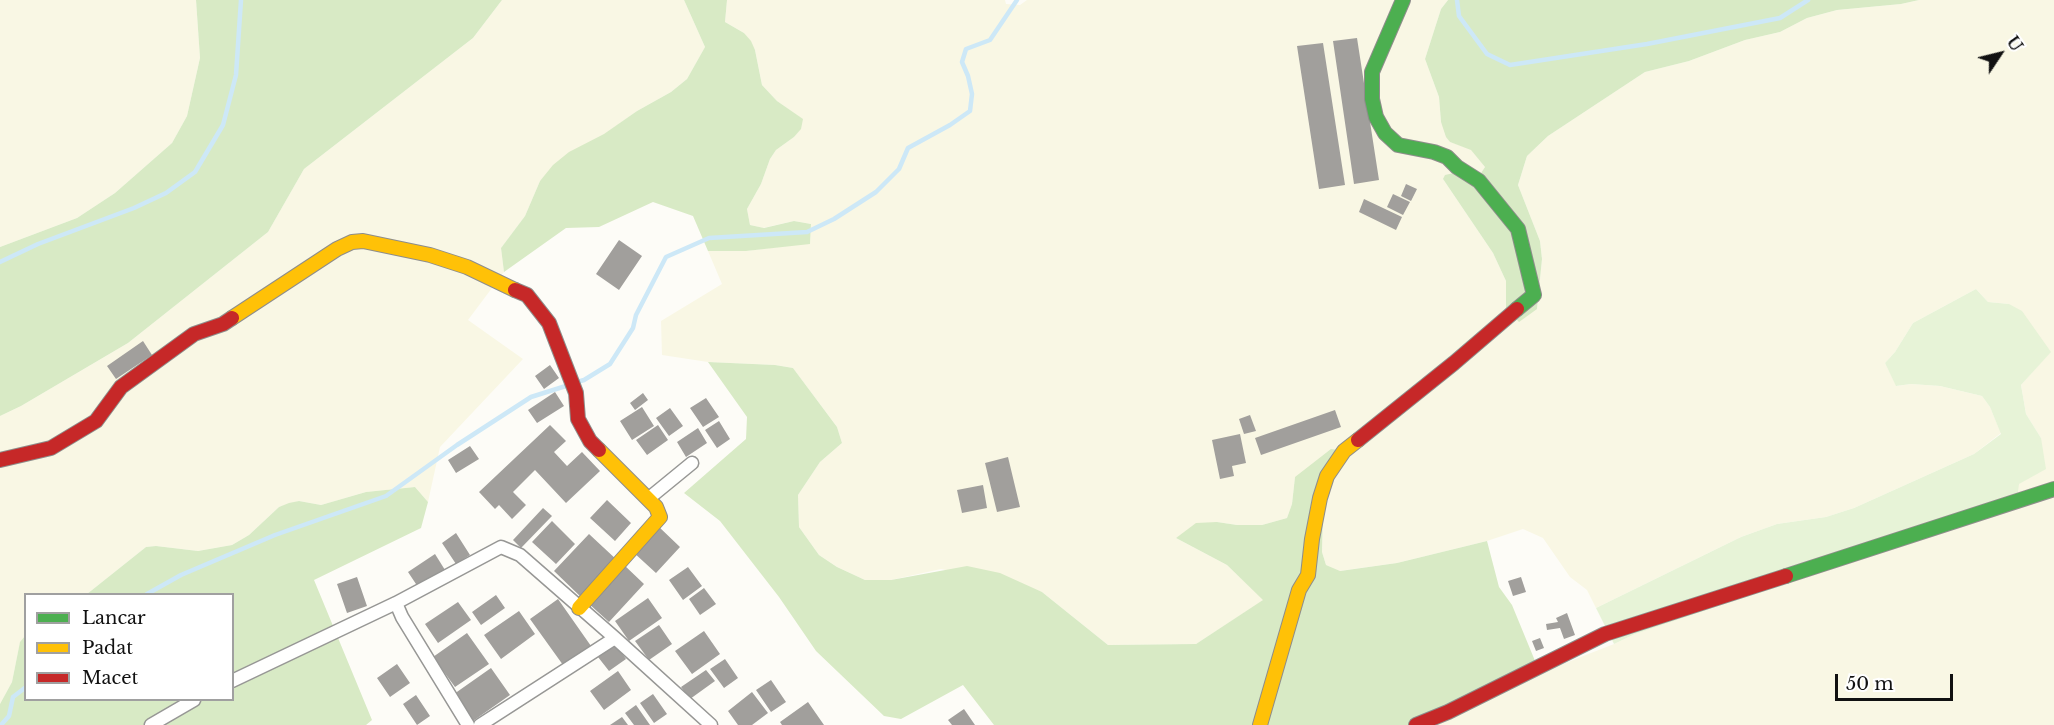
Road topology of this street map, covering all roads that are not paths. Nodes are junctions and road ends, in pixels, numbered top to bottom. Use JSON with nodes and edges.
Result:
{"nodes":[{"id":1,"x":1403,"y":0,"type":"edge"},
{"id":2,"x":0,"y":460,"type":"edge"},
{"id":3,"x":692,"y":463,"type":"dead end"},
{"id":4,"x":2054,"y":489,"type":"edge"},
{"id":5,"x":648,"y":499,"type":"junction"},
{"id":6,"x":396,"y":603,"type":"junction"},
{"id":7,"x":579,"y":608,"type":"junction"},
{"id":8,"x":615,"y":638,"type":"junction"},
{"id":9,"x":234,"y":680,"type":"edge"},
{"id":10,"x":191,"y":701,"type":"edge"},
{"id":11,"x":151,"y":725,"type":"edge"},
{"id":12,"x":468,"y":725,"type":"edge"},
{"id":13,"x":480,"y":725,"type":"edge"},
{"id":14,"x":711,"y":725,"type":"edge"},
{"id":15,"x":1260,"y":725,"type":"edge"},
{"id":16,"x":1416,"y":725,"type":"edge"}],
"edges":[{"from":1,"to":15,"type":"street"},
{"from":2,"to":5,"type":"street"},
{"from":3,"to":5,"type":"street"},
{"from":4,"to":16,"type":"street"},
{"from":5,"to":7,"type":"street"},
{"from":6,"to":7,"type":"street"},
{"from":6,"to":9,"type":"street"},
{"from":6,"to":12,"type":"street"},
{"from":7,"to":8,"type":"street"},
{"from":8,"to":13,"type":"street"},
{"from":8,"to":14,"type":"street"},
{"from":10,"to":11,"type":"street"}]}
